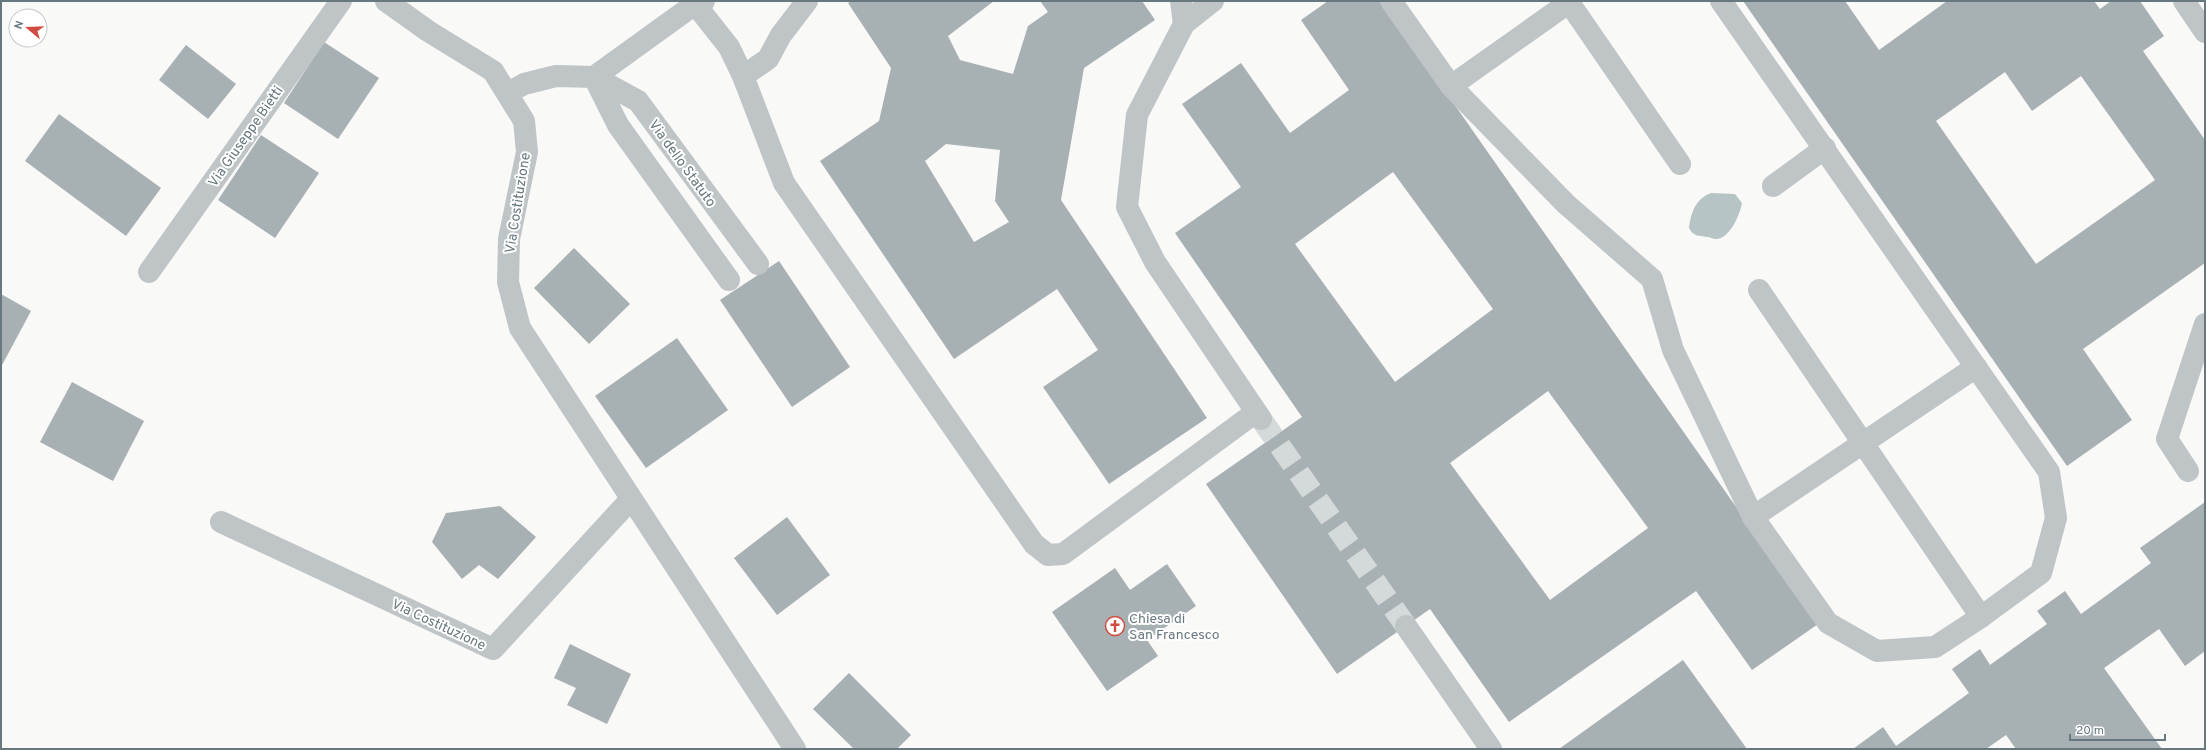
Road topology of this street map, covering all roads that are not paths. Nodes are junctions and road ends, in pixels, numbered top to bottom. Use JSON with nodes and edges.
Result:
{"nodes":[{"id":1,"x":341,"y":1,"type":"edge"},
{"id":2,"x":386,"y":1,"type":"edge"},
{"id":3,"x":807,"y":1,"type":"edge"},
{"id":4,"x":1181,"y":1,"type":"edge"},
{"id":5,"x":1213,"y":1,"type":"edge"},
{"id":6,"x":1392,"y":1,"type":"edge"},
{"id":7,"x":1569,"y":1,"type":"edge"},
{"id":8,"x":1721,"y":1,"type":"edge"},
{"id":9,"x":2184,"y":1,"type":"edge"},
{"id":10,"x":699,"y":3,"type":"edge"},
{"id":11,"x":1184,"y":24,"type":"junction"},
{"id":12,"x":2205,"y":32,"type":"edge"},
{"id":13,"x":743,"y":76,"type":"junction"},
{"id":14,"x":594,"y":77,"type":"junction"},
{"id":15,"x":1451,"y":86,"type":"junction"},
{"id":16,"x":508,"y":93,"type":"junction"},
{"id":17,"x":1824,"y":148,"type":"junction"},
{"id":18,"x":1680,"y":164,"type":"dead end"},
{"id":19,"x":1773,"y":186,"type":"dead end"},
{"id":20,"x":758,"y":264,"type":"dead end"},
{"id":21,"x":149,"y":272,"type":"dead end"},
{"id":22,"x":729,"y":280,"type":"dead end"},
{"id":23,"x":1759,"y":290,"type":"dead end"},
{"id":24,"x":2205,"y":324,"type":"edge"},
{"id":25,"x":1976,"y":366,"type":"junction"},
{"id":26,"x":1863,"y":443,"type":"junction"},
{"id":27,"x":2188,"y":471,"type":"dead end"},
{"id":28,"x":631,"y":499,"type":"junction"},
{"id":29,"x":1753,"y":517,"type":"junction"},
{"id":30,"x":221,"y":522,"type":"dead end"},
{"id":31,"x":1981,"y":617,"type":"junction"},
{"id":32,"x":1406,"y":626,"type":"tunnel mouth"},
{"id":33,"x":795,"y":749,"type":"edge"},
{"id":34,"x":1491,"y":749,"type":"edge"}],
"edges":[{"from":1,"to":21,"type":"street","name":"Via Giuseppe Bietti"},
{"from":2,"to":16,"type":"street"},
{"from":3,"to":13,"type":"street"},
{"from":4,"to":11,"type":"street"},
{"from":5,"to":11,"type":"street"},
{"from":6,"to":15,"type":"street"},
{"from":7,"to":15,"type":"street"},
{"from":7,"to":18,"type":"street"},
{"from":8,"to":17,"type":"street"},
{"from":9,"to":12,"type":"street"},
{"from":10,"to":13,"type":"street"},
{"from":10,"to":14,"type":"street"},
{"from":11,"to":13,"type":"street"},
{"from":14,"to":16,"type":"street","name":"Via dello Statuto"},
{"from":14,"to":20,"type":"street","name":"Via dello Statuto"},
{"from":14,"to":22,"type":"street"},
{"from":15,"to":29,"type":"street"},
{"from":16,"to":28,"type":"street","name":"Via Costituzione"},
{"from":17,"to":19,"type":"street"},
{"from":17,"to":25,"type":"street"},
{"from":23,"to":26,"type":"street"},
{"from":24,"to":27,"type":"street"},
{"from":25,"to":26,"type":"street"},
{"from":25,"to":31,"type":"street"},
{"from":26,"to":29,"type":"street"},
{"from":26,"to":31,"type":"street"},
{"from":28,"to":30,"type":"street","name":"Via Costituzione"},
{"from":28,"to":33,"type":"street","name":"Via Costituzione"},
{"from":29,"to":31,"type":"street"},
{"from":32,"to":34,"type":"street"}]}
